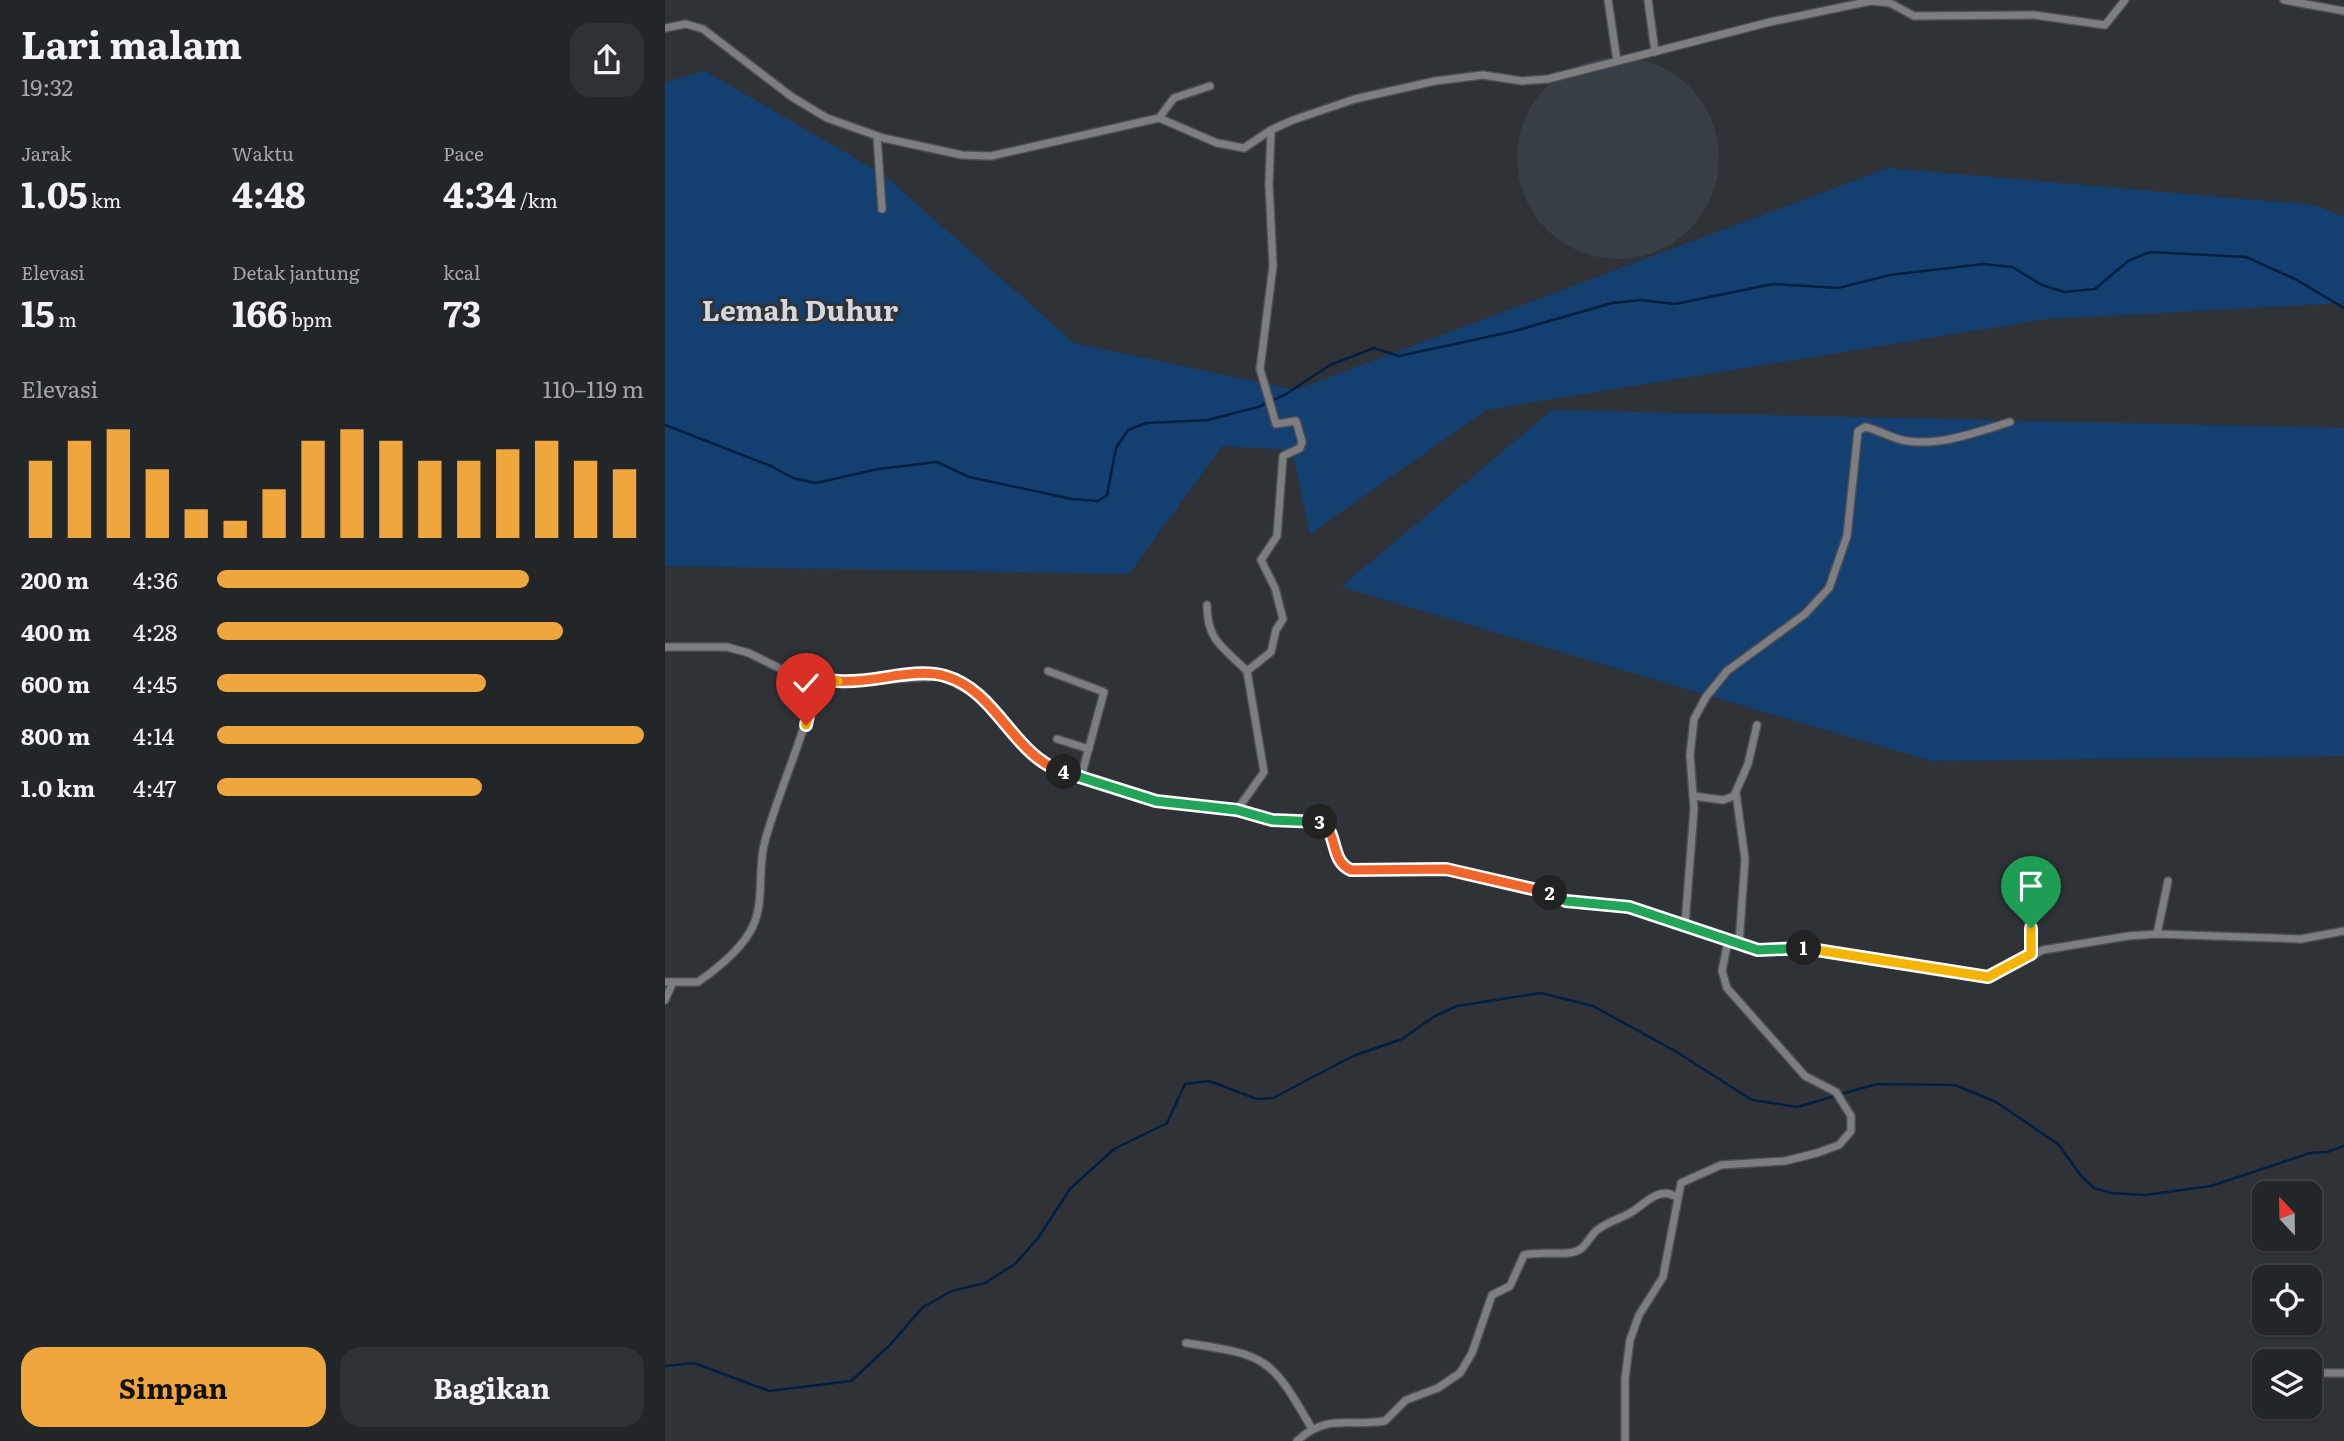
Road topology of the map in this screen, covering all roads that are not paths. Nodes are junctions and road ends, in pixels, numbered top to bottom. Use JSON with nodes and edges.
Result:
{"nodes":[{"id":1,"x":1608,"y":0,"type":"edge"},
{"id":2,"x":1648,"y":0,"type":"edge"},
{"id":3,"x":2125,"y":0,"type":"edge"},
{"id":4,"x":2284,"y":0,"type":"edge"},
{"id":5,"x":2344,"y":11,"type":"edge"},
{"id":6,"x":665,"y":28,"type":"edge"},
{"id":7,"x":1655,"y":52,"type":"junction"},
{"id":8,"x":1617,"y":61,"type":"junction"},
{"id":9,"x":1210,"y":86,"type":"dead end"},
{"id":10,"x":1159,"y":118,"type":"junction"},
{"id":11,"x":1271,"y":130,"type":"junction"},
{"id":12,"x":877,"y":136,"type":"junction"},
{"id":13,"x":882,"y":209,"type":"dead end"},
{"id":14,"x":2010,"y":422,"type":"dead end"},
{"id":15,"x":1207,"y":605,"type":"dead end"},
{"id":16,"x":665,"y":647,"type":"edge"},
{"id":17,"x":1048,"y":671,"type":"dead end"},
{"id":18,"x":1247,"y":671,"type":"junction"},
{"id":19,"x":816,"y":679,"type":"junction"},
{"id":20,"x":1757,"y":725,"type":"dead end"},
{"id":21,"x":1057,"y":739,"type":"dead end"},
{"id":22,"x":1089,"y":750,"type":"junction"},
{"id":23,"x":1081,"y":777,"type":"junction"},
{"id":24,"x":1736,"y":793,"type":"junction"},
{"id":25,"x":1693,"y":796,"type":"junction"},
{"id":26,"x":1237,"y":810,"type":"junction"},
{"id":27,"x":2036,"y":871,"type":"dead end"},
{"id":28,"x":2168,"y":881,"type":"dead end"},
{"id":29,"x":1685,"y":926,"type":"junction"},
{"id":30,"x":2344,"y":931,"type":"edge"},
{"id":31,"x":2157,"y":934,"type":"junction"},
{"id":32,"x":1728,"y":941,"type":"junction"},
{"id":33,"x":1739,"y":944,"type":"junction"},
{"id":34,"x":2031,"y":954,"type":"junction"},
{"id":35,"x":669,"y":982,"type":"edge"},
{"id":36,"x":665,"y":1000,"type":"edge"},
{"id":37,"x":1676,"y":1197,"type":"junction"},
{"id":38,"x":1186,"y":1343,"type":"dead end"},
{"id":39,"x":2322,"y":1373,"type":"edge"},
{"id":40,"x":2344,"y":1373,"type":"edge"},
{"id":41,"x":1312,"y":1429,"type":"junction"},
{"id":42,"x":1297,"y":1441,"type":"edge"},
{"id":43,"x":1625,"y":1441,"type":"edge"}],
"edges":[{"from":1,"to":8,"type":"street"},
{"from":2,"to":7,"type":"street"},
{"from":3,"to":7,"type":"street"},
{"from":4,"to":5,"type":"street"},
{"from":6,"to":12,"type":"street"},
{"from":7,"to":8,"type":"street"},
{"from":8,"to":11,"type":"street"},
{"from":9,"to":10,"type":"street"},
{"from":10,"to":11,"type":"street"},
{"from":10,"to":12,"type":"street"},
{"from":11,"to":18,"type":"street"},
{"from":12,"to":13,"type":"street"},
{"from":14,"to":25,"type":"street"},
{"from":15,"to":18,"type":"street"},
{"from":16,"to":19,"type":"street"},
{"from":17,"to":22,"type":"street"},
{"from":18,"to":26,"type":"street"},
{"from":19,"to":23,"type":"street"},
{"from":19,"to":35,"type":"street"},
{"from":20,"to":24,"type":"street"},
{"from":21,"to":22,"type":"street"},
{"from":22,"to":23,"type":"street"},
{"from":23,"to":26,"type":"street"},
{"from":24,"to":25,"type":"street"},
{"from":24,"to":33,"type":"street"},
{"from":25,"to":29,"type":"street"},
{"from":26,"to":29,"type":"street"},
{"from":27,"to":34,"type":"street"},
{"from":28,"to":31,"type":"street"},
{"from":29,"to":32,"type":"street"},
{"from":30,"to":31,"type":"street"},
{"from":31,"to":34,"type":"street"},
{"from":32,"to":33,"type":"street"},
{"from":32,"to":37,"type":"street"},
{"from":33,"to":34,"type":"street"},
{"from":35,"to":36,"type":"street"},
{"from":37,"to":41,"type":"street"},
{"from":37,"to":43,"type":"street"},
{"from":38,"to":41,"type":"street"},
{"from":39,"to":40,"type":"street"},
{"from":41,"to":42,"type":"street"}]}
